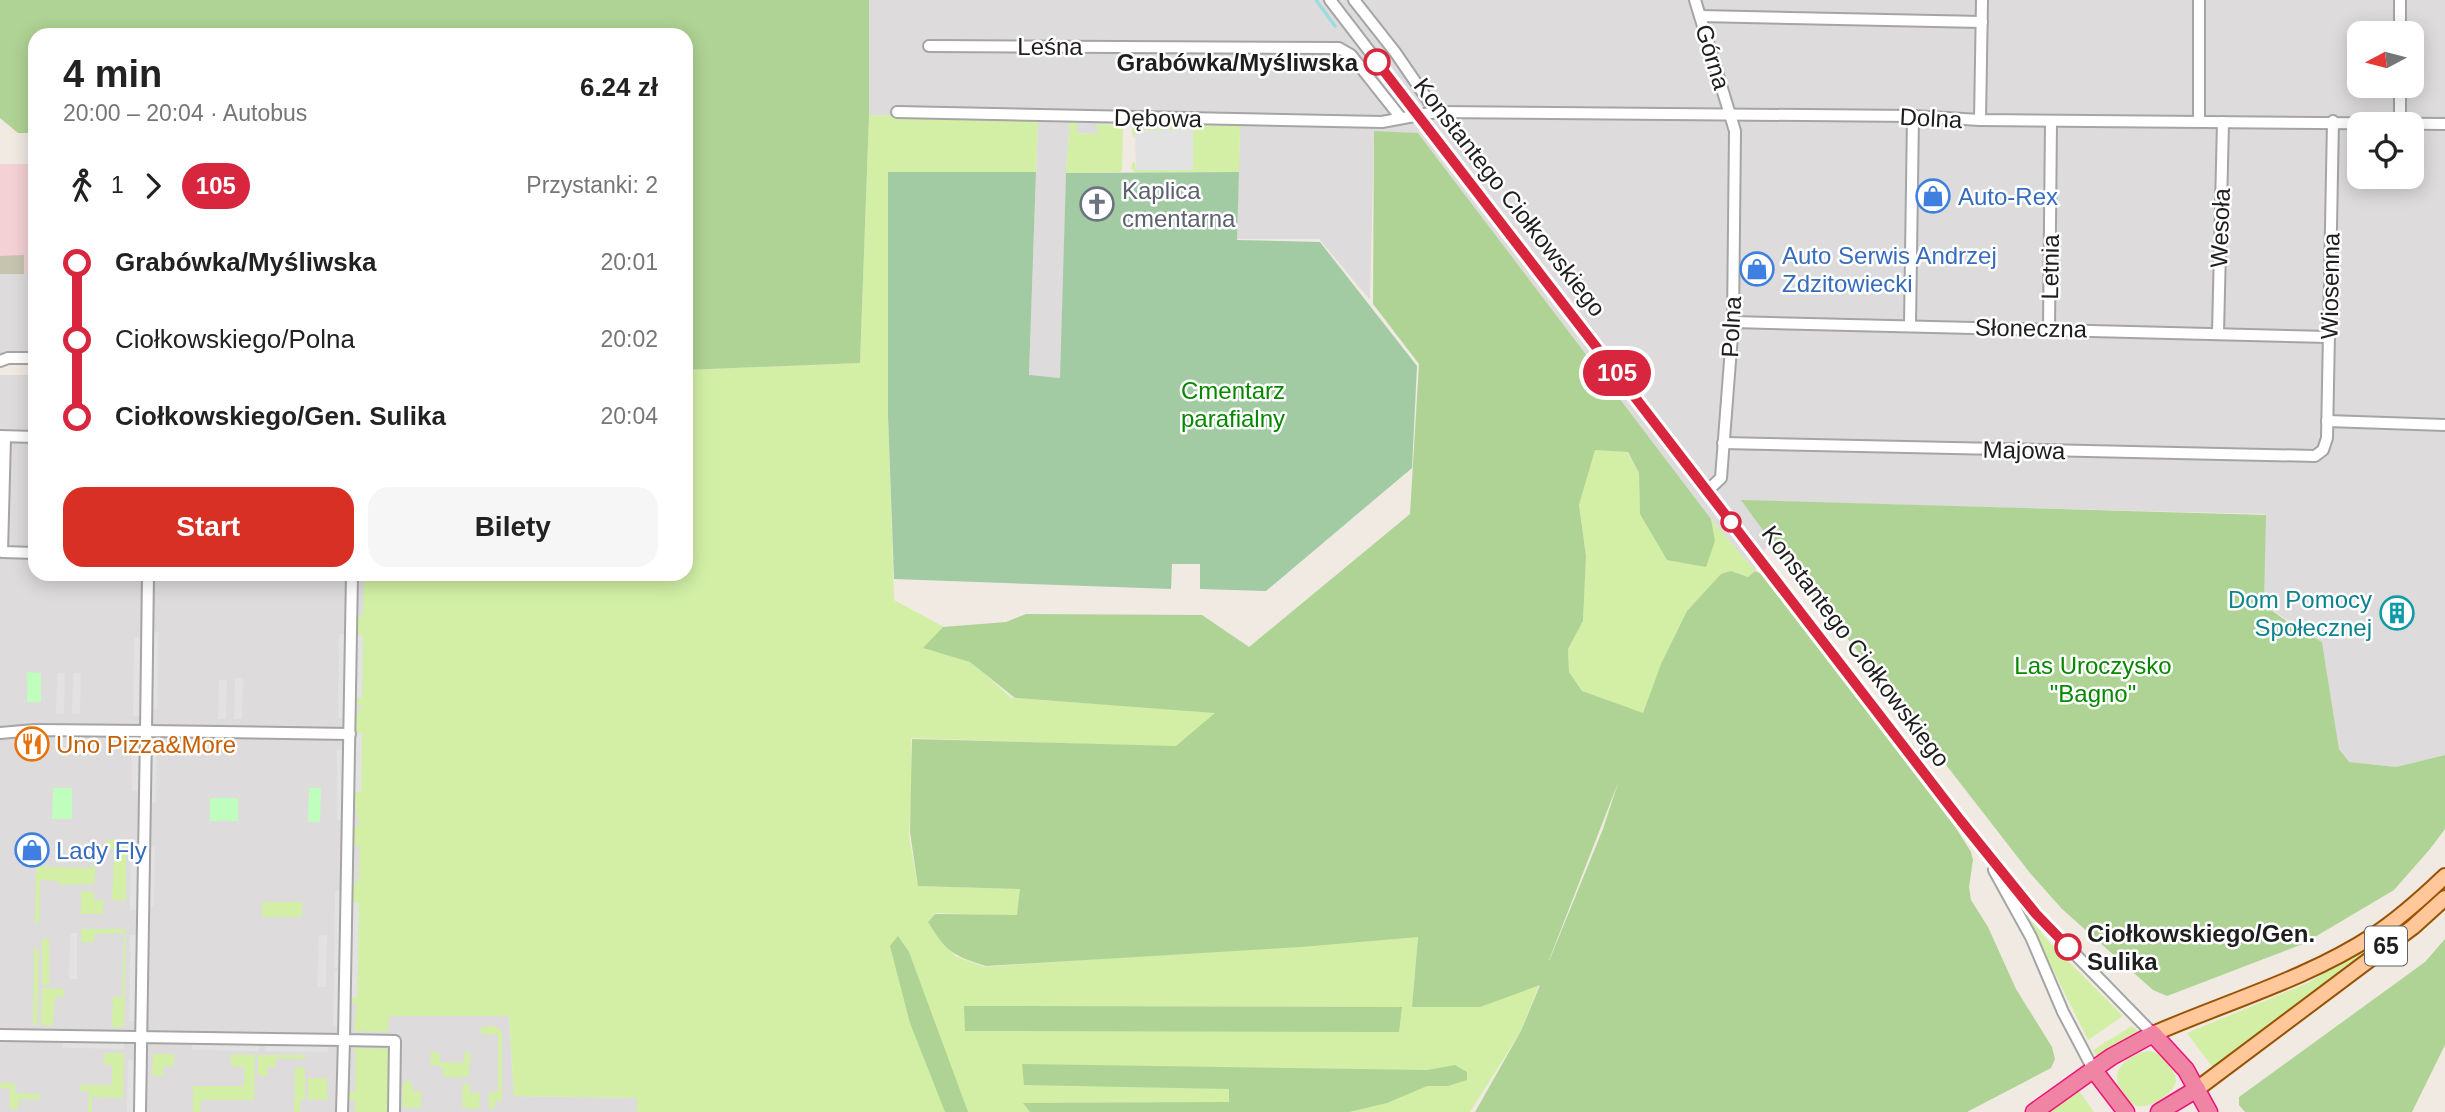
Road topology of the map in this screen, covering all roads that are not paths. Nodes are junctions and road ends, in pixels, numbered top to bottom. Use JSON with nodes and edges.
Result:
{"nodes":[{"id":1,"x":1331,"y":0,"type":"edge"},
{"id":2,"x":1354,"y":0,"type":"edge"},
{"id":3,"x":1695,"y":0,"type":"edge"},
{"id":4,"x":1982,"y":0,"type":"edge"},
{"id":5,"x":2199,"y":0,"type":"edge"},
{"id":6,"x":2400,"y":0,"type":"edge"},
{"id":7,"x":1700,"y":16,"type":"junction"},
{"id":8,"x":2400,"y":21,"type":"edge"},
{"id":9,"x":1982,"y":22,"type":"junction"},
{"id":10,"x":929,"y":46,"type":"dead end"},
{"id":11,"x":897,"y":112,"type":"dead end"},
{"id":12,"x":1436,"y":112,"type":"junction"},
{"id":13,"x":1418,"y":114,"type":"junction"},
{"id":14,"x":1731,"y":115,"type":"junction"},
{"id":15,"x":1913,"y":116,"type":"junction"},
{"id":16,"x":1401,"y":118,"type":"junction"},
{"id":17,"x":1980,"y":120,"type":"junction"},
{"id":18,"x":2051,"y":121,"type":"junction"},
{"id":19,"x":2199,"y":121,"type":"junction"},
{"id":20,"x":2333,"y":121,"type":"junction"},
{"id":21,"x":2347,"y":121,"type":"edge"},
{"id":22,"x":2223,"y":122,"type":"junction"},
{"id":23,"x":2424,"y":124,"type":"edge"},
{"id":24,"x":2445,"y":124,"type":"edge"},
{"id":25,"x":1733,"y":323,"type":"junction"},
{"id":26,"x":1910,"y":325,"type":"junction"},
{"id":27,"x":2049,"y":328,"type":"junction"},
{"id":28,"x":2218,"y":333,"type":"junction"},
{"id":29,"x":2328,"y":337,"type":"junction"},
{"id":30,"x":28,"y":358,"type":"edge"},
{"id":31,"x":0,"y":361,"type":"edge"},
{"id":32,"x":2328,"y":421,"type":"junction"},
{"id":33,"x":2445,"y":425,"type":"edge"},
{"id":34,"x":2,"y":436,"type":"edge"},
{"id":35,"x":28,"y":437,"type":"edge"},
{"id":36,"x":1723,"y":443,"type":"junction"},
{"id":37,"x":2323,"y":450,"type":"joint"},
{"id":38,"x":1707,"y":491,"type":"junction"},
{"id":39,"x":28,"y":553,"type":"edge"},
{"id":40,"x":148,"y":581,"type":"edge"},
{"id":41,"x":352,"y":581,"type":"edge"},
{"id":42,"x":146,"y":731,"type":"junction"},
{"id":43,"x":0,"y":733,"type":"edge"},
{"id":44,"x":350,"y":734,"type":"junction"},
{"id":45,"x":1961,"y":821,"type":"junction"},
{"id":46,"x":2445,"y":876,"type":"edge"},
{"id":47,"x":2445,"y":898,"type":"edge"},
{"id":48,"x":2152,"y":1034,"type":"junction"},
{"id":49,"x":0,"y":1035,"type":"edge"},
{"id":50,"x":141,"y":1037,"type":"junction"},
{"id":51,"x":344,"y":1040,"type":"junction"},
{"id":52,"x":2093,"y":1069,"type":"junction"},
{"id":53,"x":2197,"y":1089,"type":"junction"},
{"id":54,"x":140,"y":1112,"type":"edge"},
{"id":55,"x":342,"y":1112,"type":"edge"},
{"id":56,"x":394,"y":1112,"type":"edge"},
{"id":57,"x":2034,"y":1112,"type":"edge"},
{"id":58,"x":2126,"y":1112,"type":"edge"},
{"id":59,"x":2159,"y":1112,"type":"edge"},
{"id":60,"x":2209,"y":1112,"type":"edge"}],
"edges":[{"from":1,"to":13,"type":"street","name":"Konstantego Ciołkowskiego"},
{"from":2,"to":12,"type":"street"},
{"from":3,"to":7,"type":"street","name":"Górna"},
{"from":4,"to":9,"type":"street"},
{"from":5,"to":19,"type":"street"},
{"from":6,"to":8,"type":"street"},
{"from":7,"to":9,"type":"street"},
{"from":7,"to":14,"type":"street","name":"Górna"},
{"from":9,"to":17,"type":"street"},
{"from":10,"to":16,"type":"street","name":"Leśna"},
{"from":11,"to":16,"type":"street","name":"Dębowa"},
{"from":12,"to":13,"type":"street","name":"Dolna"},
{"from":12,"to":14,"type":"street","name":"Dolna"},
{"from":13,"to":16,"type":"street","name":"Dębowa"},
{"from":13,"to":38,"type":"street","name":"Konstantego Ciołkowskiego"},
{"from":14,"to":15,"type":"street","name":"Dolna"},
{"from":14,"to":25,"type":"street","name":"Polna"},
{"from":15,"to":17,"type":"street","name":"Dolna"},
{"from":15,"to":26,"type":"street"},
{"from":17,"to":18,"type":"street","name":"Dolna"},
{"from":18,"to":19,"type":"street","name":"Dolna"},
{"from":18,"to":27,"type":"street","name":"Letnia"},
{"from":19,"to":22,"type":"street","name":"Dolna"},
{"from":20,"to":21,"type":"street","name":"Dolna"},
{"from":20,"to":22,"type":"street","name":"Dolna"},
{"from":20,"to":29,"type":"street","name":"Wiosenna"},
{"from":22,"to":28,"type":"street","name":"Wesoła"},
{"from":23,"to":24,"type":"street","name":"Dolna"},
{"from":25,"to":26,"type":"street","name":"Słoneczna"},
{"from":25,"to":36,"type":"street","name":"Polna"},
{"from":26,"to":27,"type":"street","name":"Słoneczna"},
{"from":27,"to":28,"type":"street","name":"Słoneczna"},
{"from":28,"to":29,"type":"street","name":"Słoneczna"},
{"from":29,"to":32,"type":"street","name":"Wiosenna"},
{"from":30,"to":31,"type":"street"},
{"from":32,"to":33,"type":"street"},
{"from":32,"to":37,"type":"street","name":"Wiosenna"},
{"from":34,"to":35,"type":"street"},
{"from":34,"to":39,"type":"street"},
{"from":36,"to":37,"type":"street","name":"Majowa"},
{"from":36,"to":38,"type":"street","name":"Polna"},
{"from":38,"to":45,"type":"street","name":"Konstantego Ciołkowskiego"},
{"from":40,"to":42,"type":"street"},
{"from":41,"to":44,"type":"street"},
{"from":42,"to":43,"type":"street"},
{"from":42,"to":44,"type":"street"},
{"from":42,"to":50,"type":"street"},
{"from":44,"to":51,"type":"street"},
{"from":45,"to":48,"type":"street","name":"Konstantego Ciołkowskiego"},
{"from":45,"to":52,"type":"street","name":"Konstantego Ciołkowskiego"},
{"from":46,"to":48,"type":"main road","number":"65"},
{"from":47,"to":53,"type":"main road","number":"65"},
{"from":48,"to":52,"type":"highway","number":"65"},
{"from":48,"to":53,"type":"highway"},
{"from":49,"to":50,"type":"street"},
{"from":50,"to":51,"type":"street"},
{"from":50,"to":54,"type":"street"},
{"from":51,"to":55,"type":"street"},
{"from":51,"to":56,"type":"street"},
{"from":52,"to":57,"type":"highway","number":"65"},
{"from":52,"to":58,"type":"highway"},
{"from":53,"to":59,"type":"highway","number":"65"},
{"from":53,"to":60,"type":"highway"}]}
